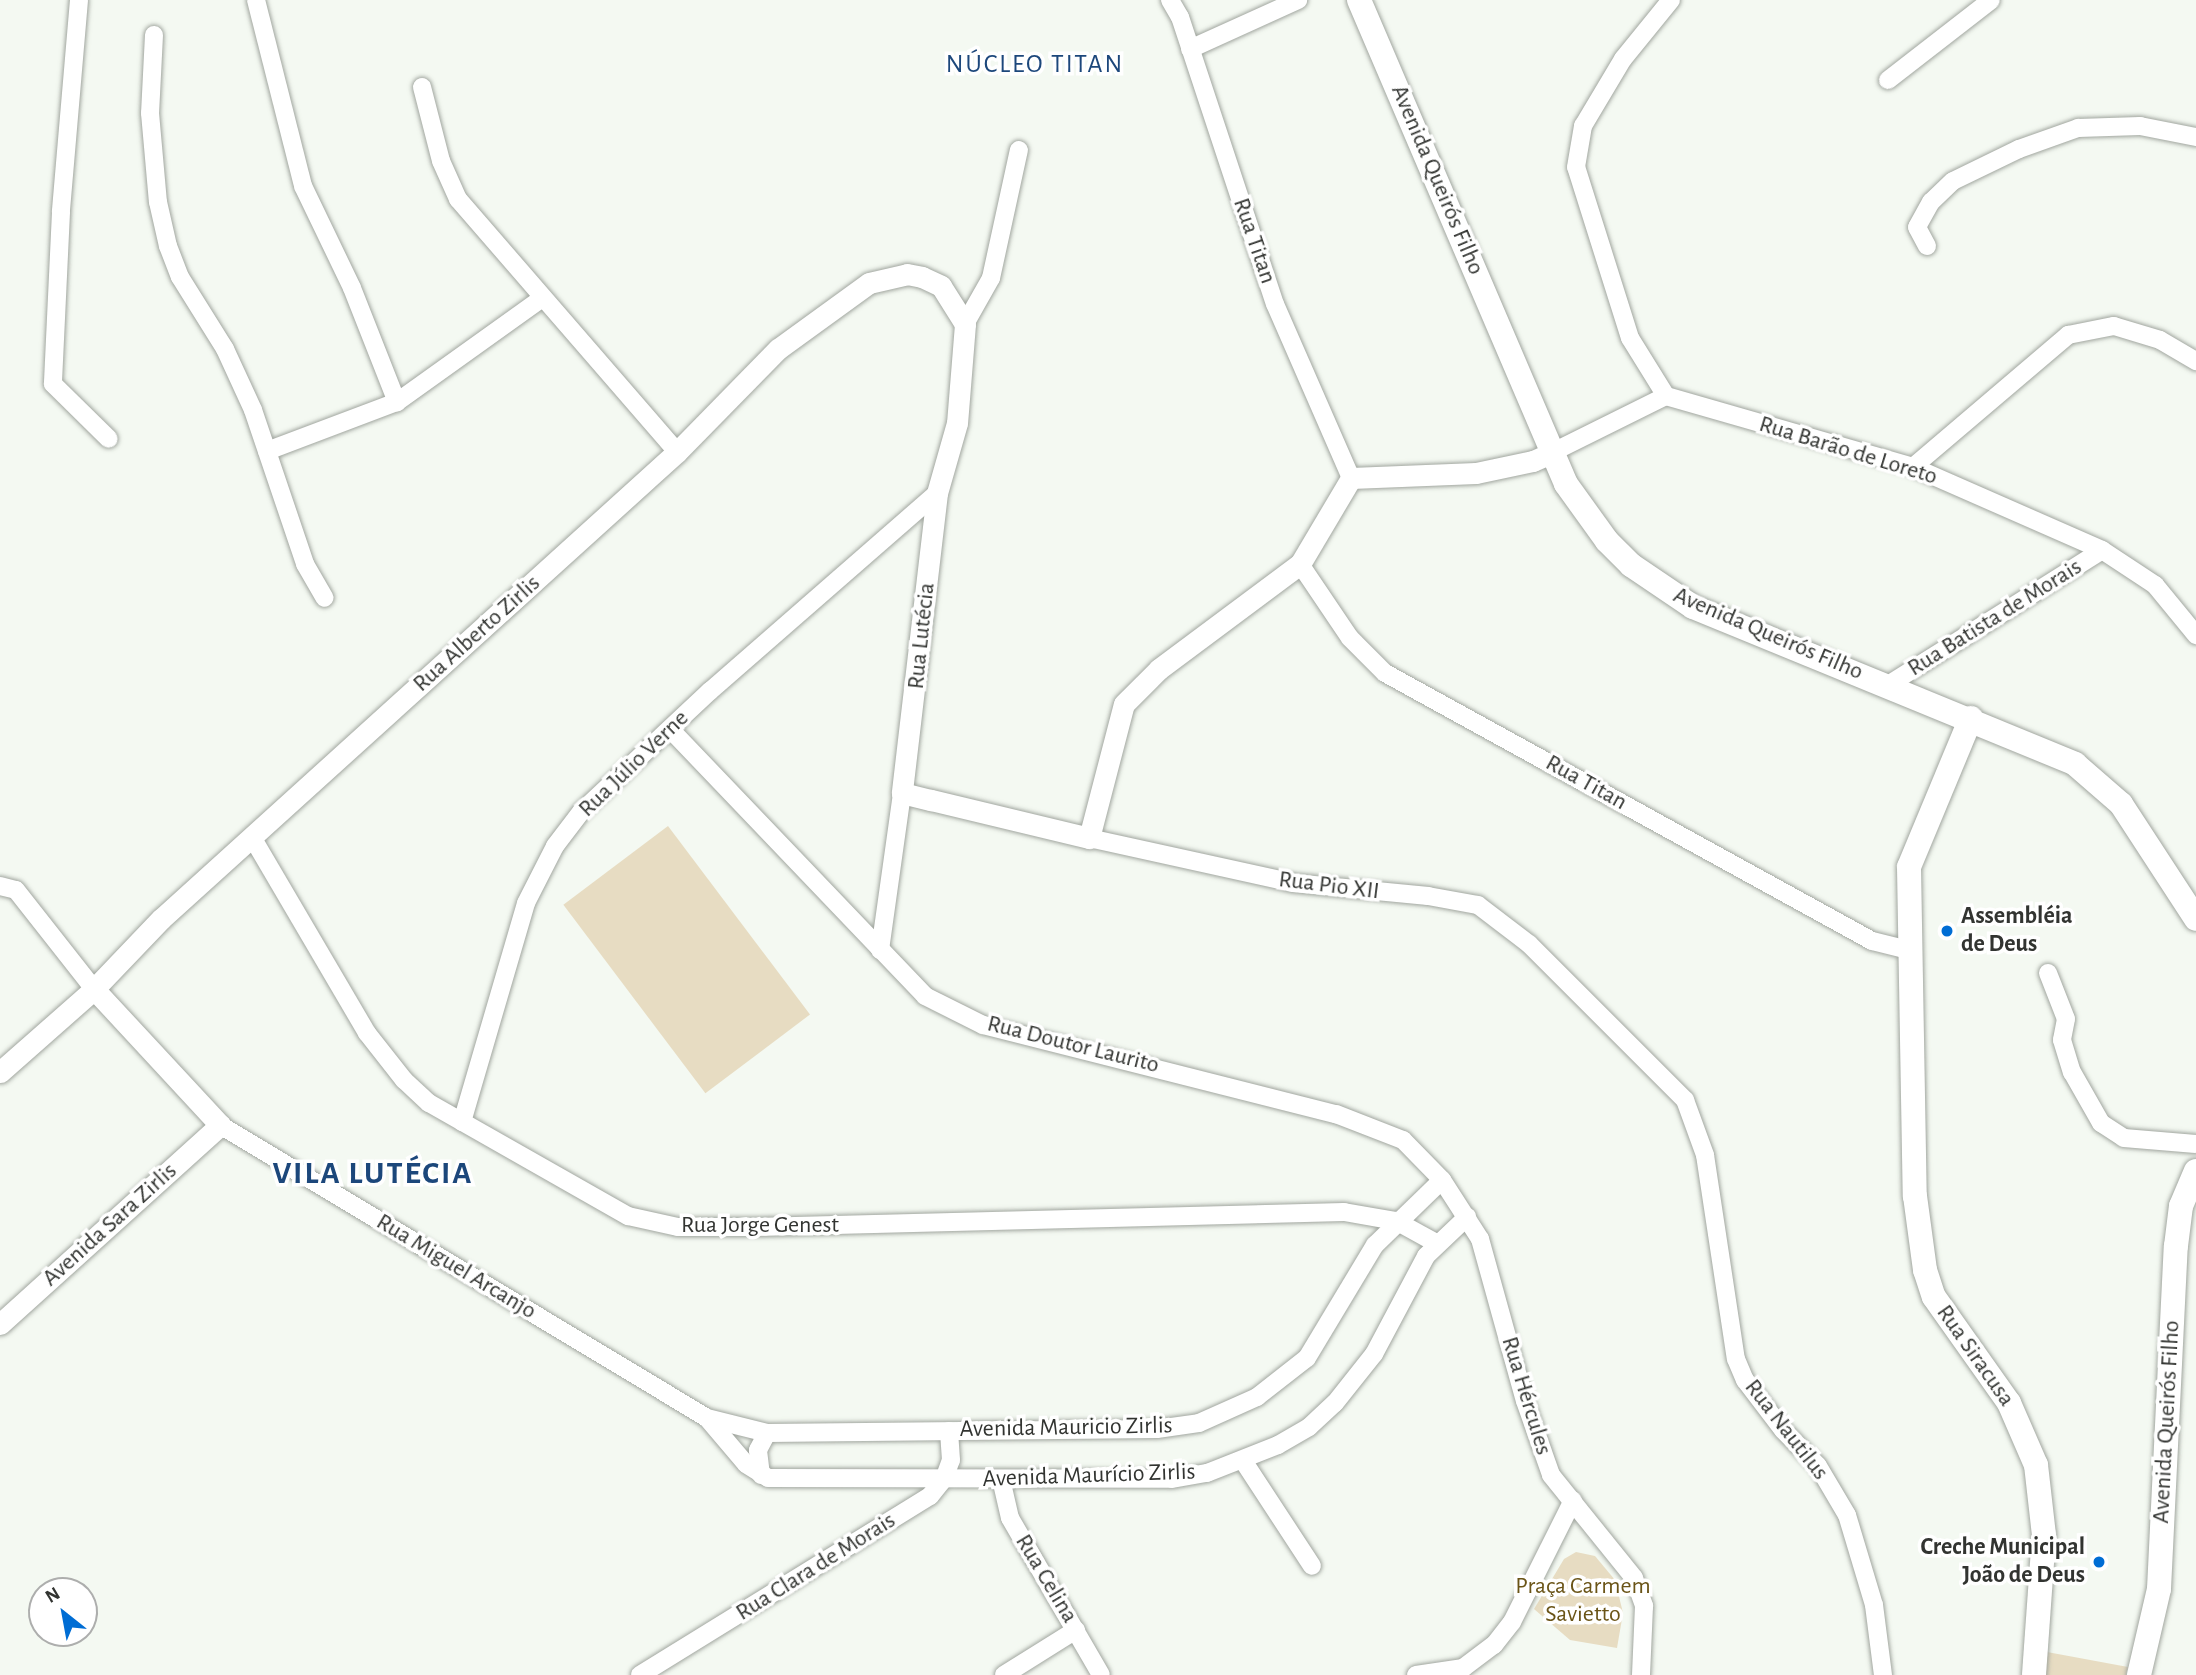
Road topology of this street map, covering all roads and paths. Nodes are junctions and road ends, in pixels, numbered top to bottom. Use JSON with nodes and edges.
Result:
{"nodes":[{"id":1,"x":79,"y":0,"type":"edge"},
{"id":2,"x":256,"y":0,"type":"edge"},
{"id":3,"x":1170,"y":0,"type":"edge"},
{"id":4,"x":1298,"y":0,"type":"edge"},
{"id":5,"x":1359,"y":0,"type":"edge"},
{"id":6,"x":1671,"y":0,"type":"edge"},
{"id":7,"x":1991,"y":0,"type":"edge"},
{"id":8,"x":154,"y":35,"type":"dead end"},
{"id":9,"x":1190,"y":49,"type":"junction"},
{"id":10,"x":1888,"y":80,"type":"dead end"},
{"id":11,"x":422,"y":88,"type":"dead end"},
{"id":12,"x":2196,"y":137,"type":"edge"},
{"id":13,"x":1019,"y":150,"type":"dead end"},
{"id":14,"x":1927,"y":246,"type":"dead end"},
{"id":15,"x":541,"y":299,"type":"junction"},
{"id":16,"x":965,"y":324,"type":"junction"},
{"id":17,"x":2196,"y":361,"type":"edge"},
{"id":18,"x":1665,"y":396,"type":"junction"},
{"id":19,"x":397,"y":402,"type":"junction"},
{"id":20,"x":109,"y":439,"type":"dead end"},
{"id":21,"x":267,"y":451,"type":"junction"},
{"id":22,"x":677,"y":452,"type":"junction"},
{"id":23,"x":1553,"y":452,"type":"junction"},
{"id":24,"x":1913,"y":467,"type":"junction"},
{"id":25,"x":1351,"y":478,"type":"junction"},
{"id":26,"x":937,"y":493,"type":"junction"},
{"id":27,"x":2102,"y":550,"type":"junction"},
{"id":28,"x":1300,"y":564,"type":"junction"},
{"id":29,"x":324,"y":598,"type":"dead end"},
{"id":30,"x":2196,"y":635,"type":"edge"},
{"id":31,"x":1888,"y":685,"type":"junction"},
{"id":32,"x":1970,"y":718,"type":"junction"},
{"id":33,"x":671,"y":730,"type":"junction"},
{"id":34,"x":902,"y":793,"type":"junction"},
{"id":35,"x":252,"y":837,"type":"junction"},
{"id":36,"x":1089,"y":838,"type":"junction"},
{"id":37,"x":0,"y":886,"type":"edge"},
{"id":38,"x":2196,"y":919,"type":"edge"},
{"id":39,"x":880,"y":950,"type":"junction"},
{"id":40,"x":1912,"y":951,"type":"junction"},
{"id":41,"x":2048,"y":973,"type":"dead end"},
{"id":42,"x":94,"y":989,"type":"junction"},
{"id":43,"x":0,"y":1072,"type":"edge"},
{"id":44,"x":1685,"y":1100,"type":"joint"},
{"id":45,"x":462,"y":1122,"type":"junction"},
{"id":46,"x":220,"y":1125,"type":"junction"},
{"id":47,"x":2196,"y":1144,"type":"edge"},
{"id":48,"x":2196,"y":1171,"type":"edge"},
{"id":49,"x":1442,"y":1180,"type":"junction"},
{"id":50,"x":1466,"y":1217,"type":"junction"},
{"id":51,"x":1396,"y":1221,"type":"junction"},
{"id":52,"x":1436,"y":1243,"type":"junction"},
{"id":53,"x":0,"y":1324,"type":"edge"},
{"id":54,"x":708,"y":1418,"type":"junction"},
{"id":55,"x":949,"y":1430,"type":"junction"},
{"id":56,"x":768,"y":1433,"type":"junction"},
{"id":57,"x":1244,"y":1462,"type":"junction"},
{"id":58,"x":761,"y":1475,"type":"junction"},
{"id":59,"x":944,"y":1479,"type":"junction"},
{"id":60,"x":1001,"y":1479,"type":"junction"},
{"id":61,"x":1573,"y":1500,"type":"junction"},
{"id":62,"x":1311,"y":1566,"type":"dead end"},
{"id":63,"x":1076,"y":1630,"type":"junction"},
{"id":64,"x":640,"y":1675,"type":"edge"},
{"id":65,"x":1004,"y":1675,"type":"edge"},
{"id":66,"x":1101,"y":1675,"type":"edge"},
{"id":67,"x":1416,"y":1675,"type":"edge"},
{"id":68,"x":1641,"y":1675,"type":"edge"},
{"id":69,"x":1884,"y":1675,"type":"edge"},
{"id":70,"x":2034,"y":1675,"type":"edge"},
{"id":71,"x":2139,"y":1675,"type":"edge"}],
"edges":[{"from":1,"to":20,"type":"street"},
{"from":2,"to":19,"type":"street"},
{"from":3,"to":9,"type":"street","name":"Rua Titan"},
{"from":4,"to":9,"type":"street"},
{"from":5,"to":23,"type":"main road","name":"Avenida Queirós Filho"},
{"from":6,"to":18,"type":"street"},
{"from":7,"to":10,"type":"street"},
{"from":8,"to":21,"type":"street"},
{"from":9,"to":25,"type":"street","name":"Rua Titan"},
{"from":11,"to":15,"type":"street"},
{"from":12,"to":14,"type":"street"},
{"from":13,"to":16,"type":"street"},
{"from":15,"to":19,"type":"street"},
{"from":15,"to":22,"type":"street"},
{"from":16,"to":22,"type":"street","name":"Rua Alberto Zirlis"},
{"from":16,"to":26,"type":"street","name":"Rua Lutécia"},
{"from":17,"to":24,"type":"street"},
{"from":18,"to":23,"type":"street"},
{"from":18,"to":24,"type":"street","name":"Rua Barão de Loreto"},
{"from":19,"to":21,"type":"street"},
{"from":21,"to":29,"type":"street"},
{"from":22,"to":35,"type":"street","name":"Rua Alberto Zirlis"},
{"from":23,"to":25,"type":"street"},
{"from":23,"to":31,"type":"main road","name":"Avenida Queirós Filho"},
{"from":24,"to":27,"type":"street","name":"Rua Barão de Loreto"},
{"from":25,"to":28,"type":"street"},
{"from":26,"to":33,"type":"street","name":"Rua Júlio Verne"},
{"from":26,"to":34,"type":"street","name":"Rua Lutécia"},
{"from":27,"to":30,"type":"street","name":"Rua Barão de Loreto"},
{"from":27,"to":31,"type":"street","name":"Rua Batista de Morais"},
{"from":28,"to":36,"type":"street"},
{"from":28,"to":40,"type":"street","name":"Rua Titan"},
{"from":31,"to":32,"type":"main road","name":"Avenida Queirós Filho"},
{"from":32,"to":38,"type":"main road","name":"Avenida Queirós Filho"},
{"from":32,"to":40,"type":"main road","name":"Rua Siracusa"},
{"from":33,"to":39,"type":"street","name":"Rua Doutor Laurito"},
{"from":33,"to":45,"type":"street","name":"Rua Júlio Verne"},
{"from":34,"to":36,"type":"street","name":"Rua Pio XII"},
{"from":34,"to":39,"type":"street","name":"Rua Lutécia"},
{"from":35,"to":42,"type":"street","name":"Rua Alberto Zirlis"},
{"from":35,"to":45,"type":"street","name":"Rua Jorge Genest"},
{"from":36,"to":44,"type":"street","name":"Rua Pio XII"},
{"from":37,"to":42,"type":"street"},
{"from":39,"to":49,"type":"street","name":"Rua Doutor Laurito"},
{"from":40,"to":70,"type":"main road","name":"Rua Siracusa"},
{"from":41,"to":47,"type":"street"},
{"from":42,"to":43,"type":"street","name":"Rua Alberto Zirlis"},
{"from":42,"to":46,"type":"street","name":"Rua Miguel Arcanjo"},
{"from":44,"to":69,"type":"street","name":"Rua Nautilus"},
{"from":45,"to":51,"type":"street","name":"Rua Jorge Genest"},
{"from":46,"to":53,"type":"street","name":"Avenida Sara Zirlis"},
{"from":46,"to":54,"type":"street","name":"Rua Miguel Arcanjo"},
{"from":48,"to":71,"type":"main road","name":"Avenida Queirós Filho"},
{"from":49,"to":50,"type":"street"},
{"from":49,"to":51,"type":"street","name":"Avenida Mauricio Zirlis"},
{"from":50,"to":52,"type":"street","name":"Avenida Maurício Zirlis"},
{"from":50,"to":61,"type":"street","name":"Rua Hércules"},
{"from":51,"to":52,"type":"street","name":"Rua Jorge Genest"},
{"from":51,"to":55,"type":"street","name":"Avenida Mauricio Zirlis"},
{"from":52,"to":57,"type":"street","name":"Avenida Maurício Zirlis"},
{"from":54,"to":56,"type":"street","name":"Avenida Mauricio Zirlis"},
{"from":54,"to":58,"type":"street"},
{"from":55,"to":56,"type":"street","name":"Avenida Mauricio Zirlis"},
{"from":55,"to":59,"type":"street"},
{"from":56,"to":58,"type":"street"},
{"from":57,"to":60,"type":"street","name":"Avenida Maurício Zirlis"},
{"from":57,"to":62,"type":"street"},
{"from":58,"to":59,"type":"street","name":"Avenida Maurício Zirlis"},
{"from":59,"to":60,"type":"street","name":"Avenida Maurício Zirlis"},
{"from":59,"to":64,"type":"street","name":"Rua Clara de Morais"},
{"from":60,"to":63,"type":"street","name":"Rua Celina"},
{"from":61,"to":67,"type":"street"},
{"from":61,"to":68,"type":"street","name":"Rua Hércules"},
{"from":63,"to":65,"type":"street"},
{"from":63,"to":66,"type":"street","name":"Rua Celina"}]}
